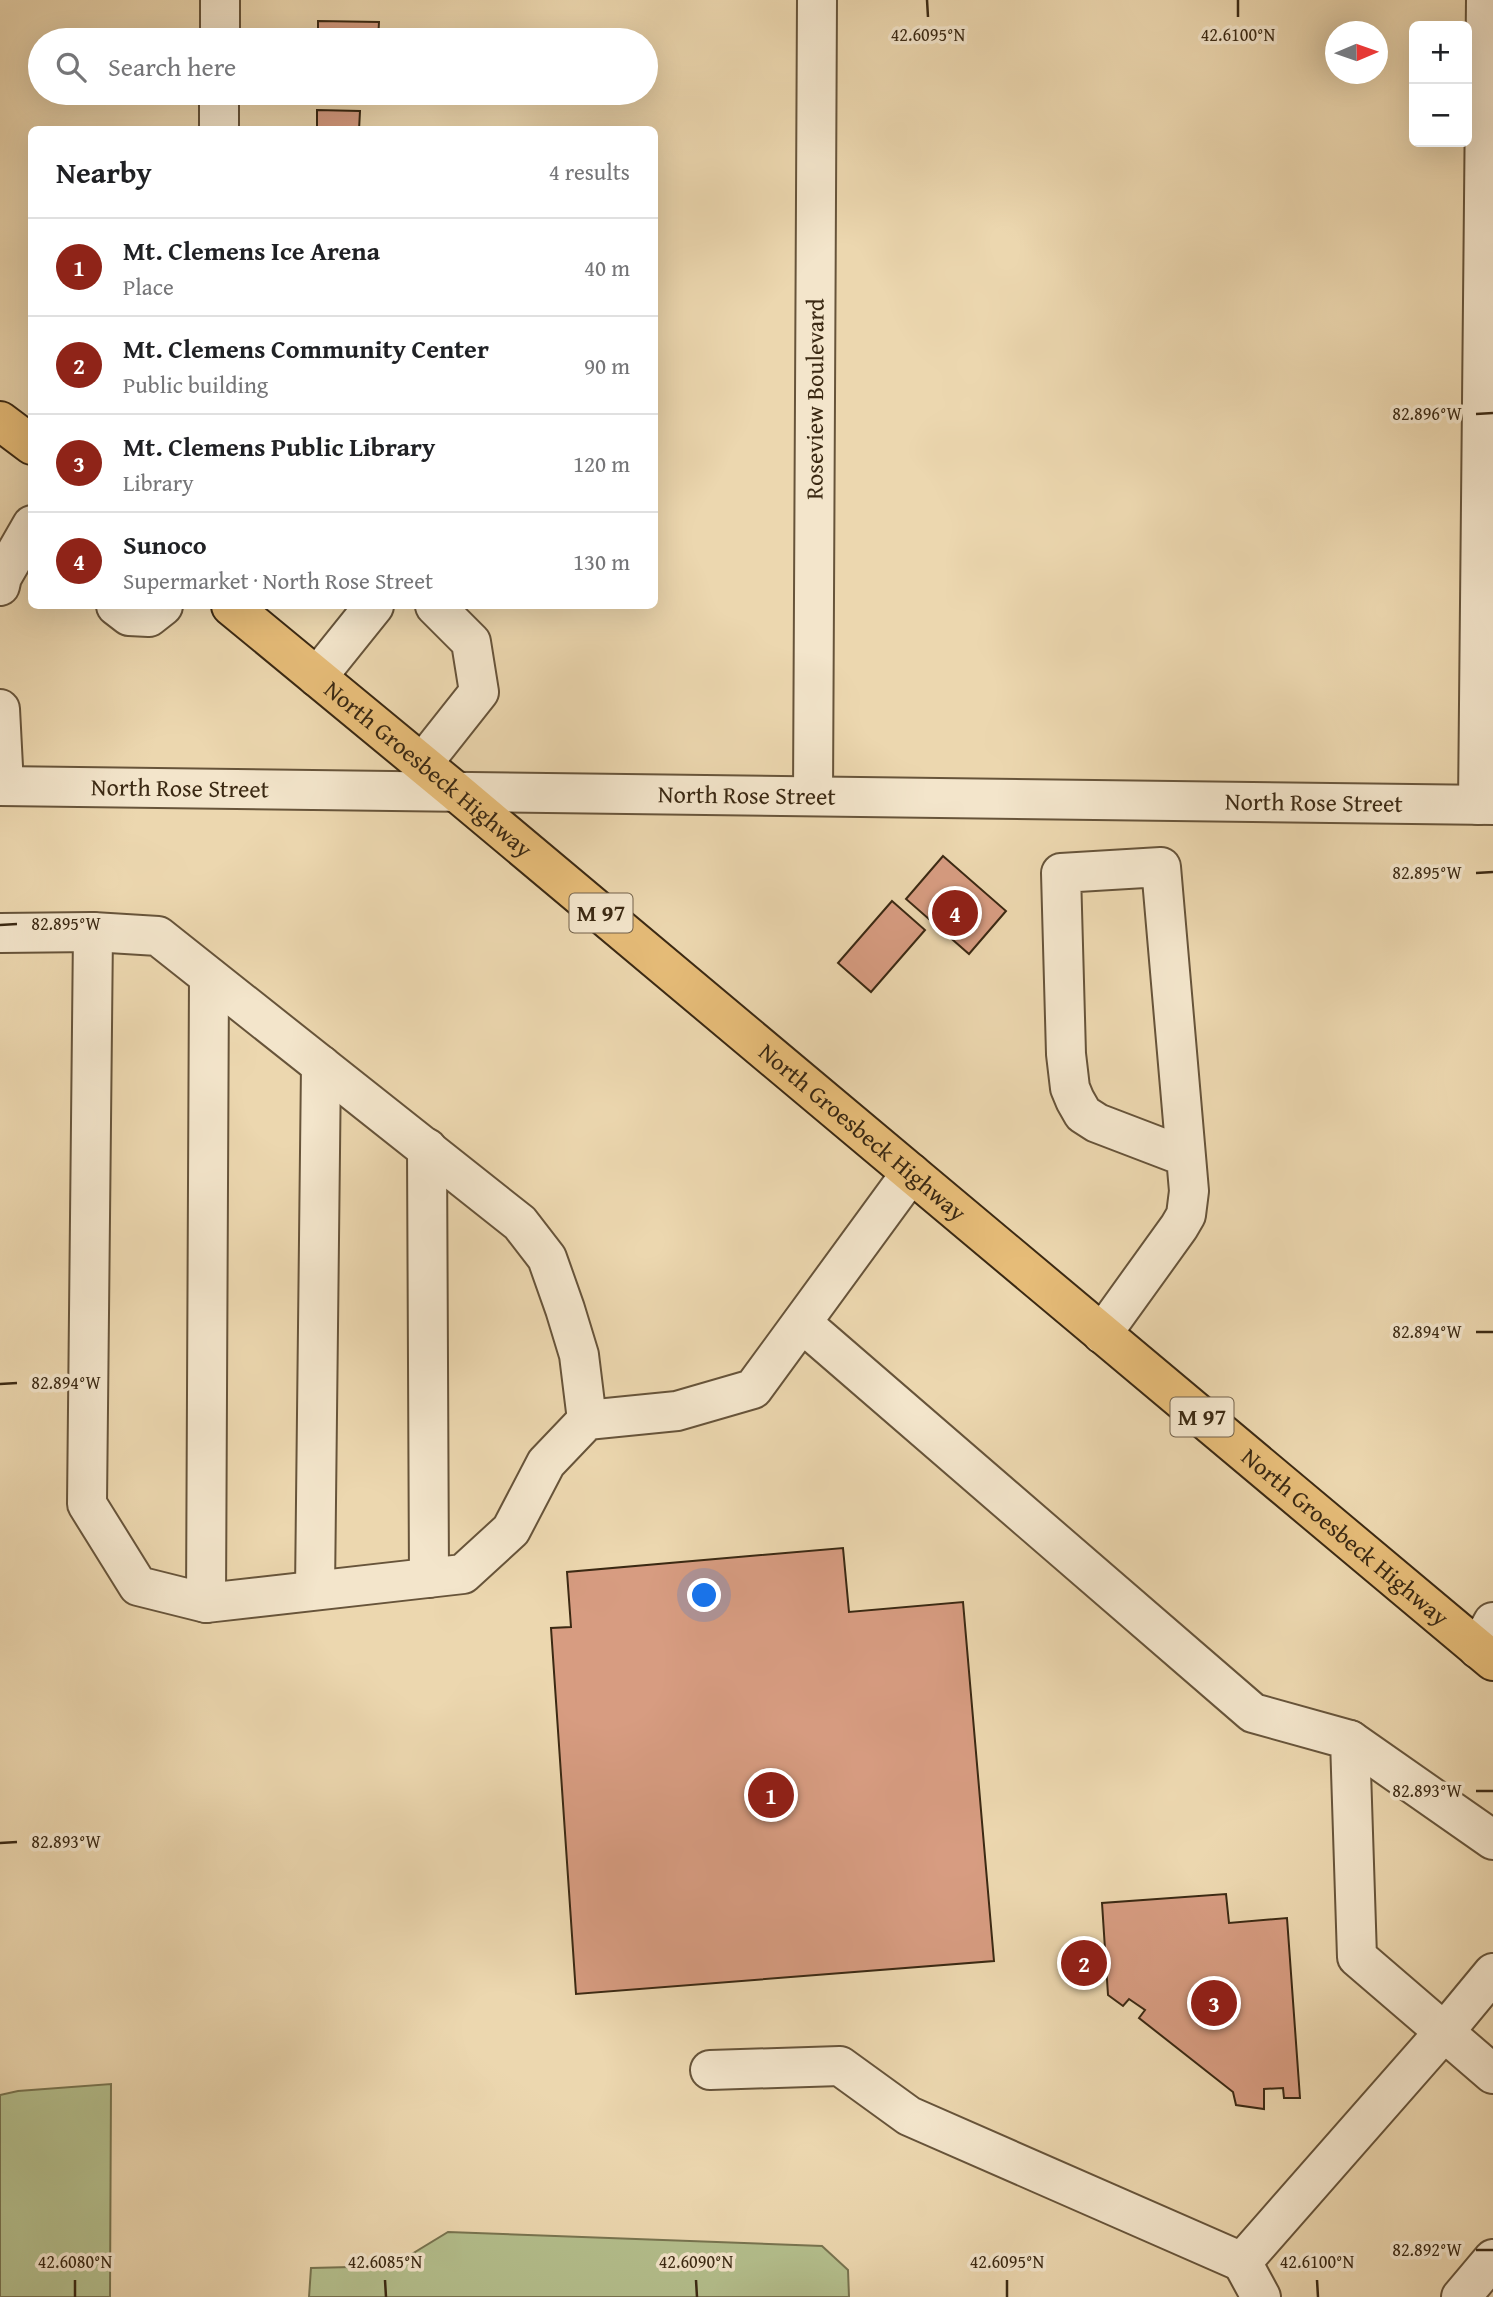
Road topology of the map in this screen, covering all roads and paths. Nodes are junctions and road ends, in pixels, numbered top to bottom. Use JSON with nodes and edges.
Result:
{"nodes":[{"id":1,"x":220,"y":0,"type":"edge"},
{"id":2,"x":817,"y":0,"type":"edge"},
{"id":3,"x":1486,"y":0,"type":"edge"},
{"id":4,"x":219,"y":28,"type":"edge"},
{"id":5,"x":219,"y":105,"type":"edge"},
{"id":6,"x":219,"y":126,"type":"edge"},
{"id":7,"x":0,"y":421,"type":"edge"},
{"id":8,"x":28,"y":442,"type":"edge"},
{"id":9,"x":28,"y":537,"type":"edge"},
{"id":10,"x":0,"y":586,"type":"edge"},
{"id":11,"x":120,"y":609,"type":"edge"},
{"id":12,"x":159,"y":609,"type":"edge"},
{"id":13,"x":235,"y":609,"type":"edge"},
{"id":14,"x":372,"y":609,"type":"edge"},
{"id":15,"x":438,"y":609,"type":"edge"},
{"id":16,"x":317,"y":677,"type":"junction"},
{"id":17,"x":0,"y":709,"type":"edge"},
{"id":18,"x":422,"y":764,"type":"junction"},
{"id":19,"x":2,"y":786,"type":"edge"},
{"id":20,"x":454,"y":790,"type":"junction"},
{"id":21,"x":813,"y":796,"type":"junction"},
{"id":22,"x":1485,"y":805,"type":"edge"},
{"id":23,"x":93,"y":932,"type":"junction"},
{"id":24,"x":0,"y":933,"type":"edge"},
{"id":25,"x":209,"y":976,"type":"junction"},
{"id":26,"x":321,"y":1065,"type":"junction"},
{"id":27,"x":426,"y":1148,"type":"junction"},
{"id":28,"x":1186,"y":1157,"type":"junction"},
{"id":29,"x":911,"y":1173,"type":"junction"},
{"id":30,"x":802,"y":1323,"type":"junction"},
{"id":31,"x":1102,"y":1334,"type":"junction"},
{"id":32,"x":587,"y":1420,"type":"junction"},
{"id":33,"x":429,"y":1577,"type":"junction"},
{"id":34,"x":315,"y":1590,"type":"junction"},
{"id":35,"x":206,"y":1603,"type":"junction"},
{"id":36,"x":1488,"y":1644,"type":"edge"},
{"id":37,"x":1350,"y":1741,"type":"junction"},
{"id":38,"x":1493,"y":1840,"type":"edge"},
{"id":39,"x":1493,"y":1973,"type":"edge"},
{"id":40,"x":1445,"y":2031,"type":"junction"},
{"id":41,"x":710,"y":2070,"type":"dead end"},
{"id":42,"x":1493,"y":2074,"type":"edge"},
{"id":43,"x":1493,"y":2259,"type":"edge"},
{"id":44,"x":1242,"y":2262,"type":"junction"},
{"id":45,"x":1261,"y":2297,"type":"edge"},
{"id":46,"x":1461,"y":2297,"type":"edge"}],
"edges":[{"from":1,"to":4,"type":"street"},
{"from":2,"to":21,"type":"street","name":"Roseview Boulevard"},
{"from":3,"to":22,"type":"street"},
{"from":5,"to":6,"type":"street"},
{"from":7,"to":8,"type":"main road"},
{"from":9,"to":10,"type":"street"},
{"from":11,"to":12,"type":"street"},
{"from":13,"to":16,"type":"main road","name":"North Groesbeck Highway","number":"M 97"},
{"from":14,"to":16,"type":"street"},
{"from":15,"to":18,"type":"street"},
{"from":16,"to":18,"type":"main road","name":"North Groesbeck Highway","number":"M 97"},
{"from":17,"to":19,"type":"street"},
{"from":18,"to":20,"type":"main road","name":"North Groesbeck Highway","number":"M 97"},
{"from":19,"to":20,"type":"street","name":"North Rose Street"},
{"from":20,"to":21,"type":"street","name":"North Rose Street"},
{"from":20,"to":29,"type":"main road","name":"North Groesbeck Highway","number":"M 97"},
{"from":21,"to":22,"type":"street","name":"North Rose Street"},
{"from":23,"to":24,"type":"street"},
{"from":23,"to":25,"type":"street"},
{"from":23,"to":35,"type":"street"},
{"from":25,"to":26,"type":"street"},
{"from":25,"to":35,"type":"street"},
{"from":26,"to":27,"type":"street"},
{"from":26,"to":34,"type":"street"},
{"from":27,"to":32,"type":"street"},
{"from":27,"to":33,"type":"street"},
{"from":28,"to":28,"type":"street"},
{"from":28,"to":31,"type":"street"},
{"from":29,"to":30,"type":"street"},
{"from":29,"to":31,"type":"main road","name":"North Groesbeck Highway","number":"M 97"},
{"from":30,"to":32,"type":"street"},
{"from":30,"to":37,"type":"street"},
{"from":31,"to":36,"type":"main road","name":"North Groesbeck Highway","number":"M 97"},
{"from":32,"to":33,"type":"street"},
{"from":33,"to":34,"type":"street"},
{"from":34,"to":35,"type":"street"},
{"from":37,"to":38,"type":"street"},
{"from":37,"to":40,"type":"street"},
{"from":39,"to":40,"type":"street"},
{"from":40,"to":42,"type":"street"},
{"from":40,"to":44,"type":"street"},
{"from":41,"to":44,"type":"street"},
{"from":43,"to":46,"type":"street"},
{"from":44,"to":45,"type":"street"}]}
